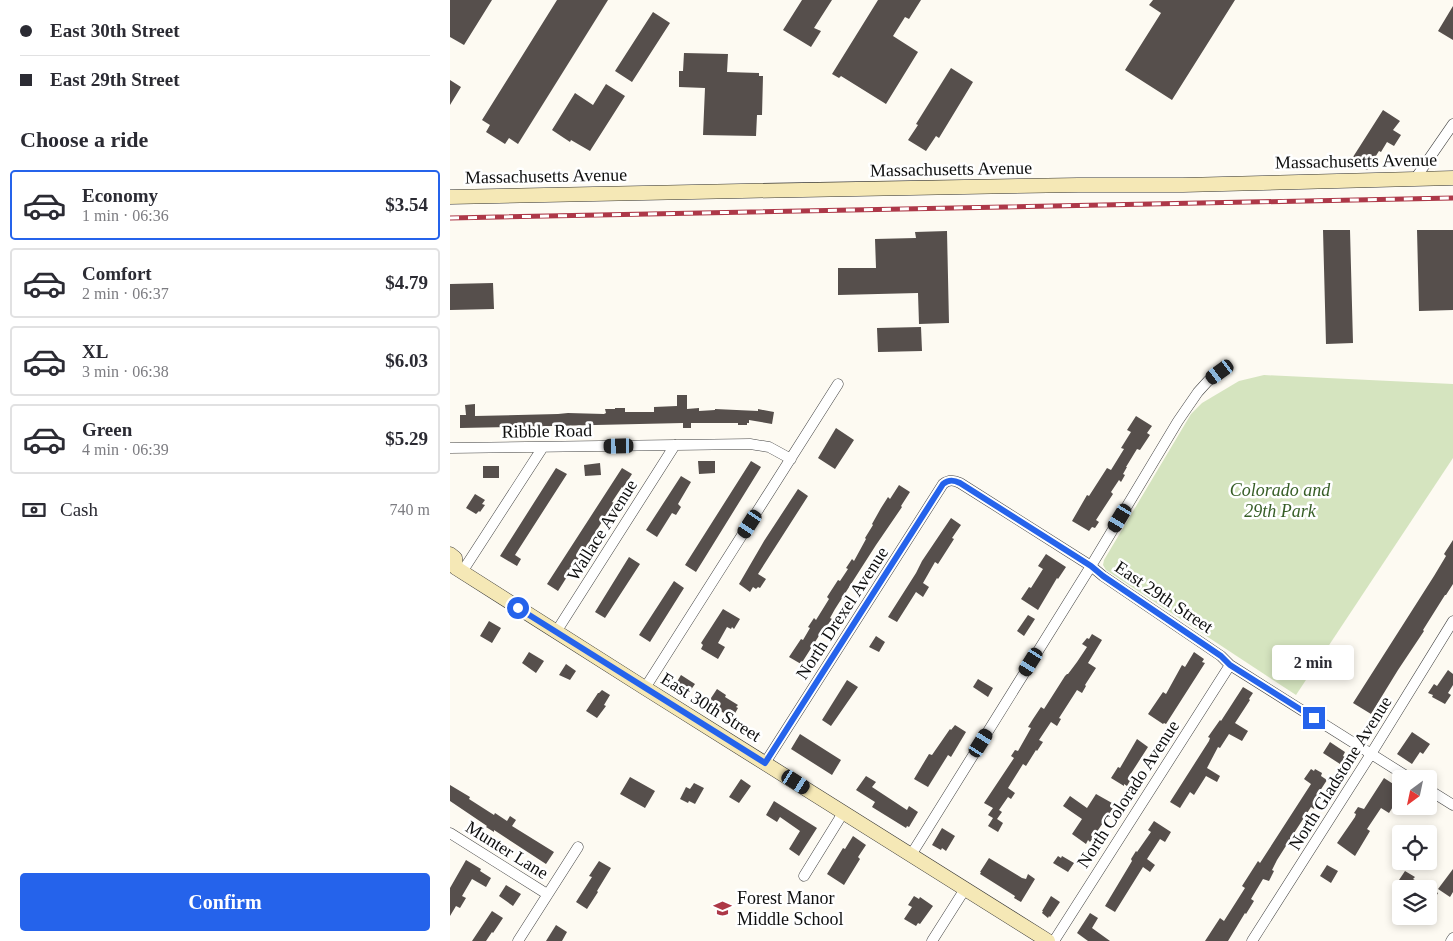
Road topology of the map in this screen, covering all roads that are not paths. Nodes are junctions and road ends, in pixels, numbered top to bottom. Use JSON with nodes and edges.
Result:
{"nodes":[{"id":1,"x":1453,"y":124,"type":"edge"},
{"id":2,"x":1453,"y":178,"type":"edge"},
{"id":3,"x":1415,"y":179,"type":"junction"},
{"id":4,"x":450,"y":197,"type":"edge"},
{"id":5,"x":1220,"y":372,"type":"dead end"},
{"id":6,"x":838,"y":384,"type":"dead end"},
{"id":7,"x":675,"y":445,"type":"junction"},
{"id":8,"x":543,"y":447,"type":"junction"},
{"id":9,"x":450,"y":448,"type":"edge"},
{"id":10,"x":791,"y":459,"type":"junction"},
{"id":11,"x":947,"y":481,"type":"joint"},
{"id":12,"x":450,"y":554,"type":"edge"},
{"id":13,"x":1091,"y":566,"type":"junction"},
{"id":14,"x":456,"y":570,"type":"edge"},
{"id":15,"x":1453,"y":621,"type":"edge"},
{"id":16,"x":556,"y":632,"type":"junction"},
{"id":17,"x":1230,"y":665,"type":"junction"},
{"id":18,"x":645,"y":688,"type":"junction"},
{"id":19,"x":1371,"y":754,"type":"junction"},
{"id":20,"x":765,"y":763,"type":"junction"},
{"id":21,"x":1397,"y":770,"type":"edge"},
{"id":22,"x":1438,"y":796,"type":"edge"},
{"id":23,"x":1453,"y":805,"type":"edge"},
{"id":24,"x":844,"y":813,"type":"junction"},
{"id":25,"x":450,"y":834,"type":"edge"},
{"id":26,"x":578,"y":846,"type":"dead end"},
{"id":27,"x":911,"y":855,"type":"junction"},
{"id":28,"x":804,"y":876,"type":"dead end"},
{"id":29,"x":965,"y":889,"type":"junction"},
{"id":30,"x":547,"y":894,"type":"junction"},
{"id":31,"x":518,"y":941,"type":"edge"},
{"id":32,"x":932,"y":941,"type":"edge"},
{"id":33,"x":1048,"y":941,"type":"edge"},
{"id":34,"x":1054,"y":941,"type":"edge"},
{"id":35,"x":1252,"y":941,"type":"edge"}],
"edges":[{"from":1,"to":3,"type":"street"},
{"from":2,"to":3,"type":"main road","name":"Massachusetts Avenue"},
{"from":3,"to":4,"type":"main road","name":"Massachusetts Avenue"},
{"from":5,"to":13,"type":"street"},
{"from":6,"to":10,"type":"street"},
{"from":7,"to":8,"type":"street","name":"Ribble Road"},
{"from":7,"to":10,"type":"street","name":"Ribble Road"},
{"from":7,"to":16,"type":"street","name":"Wallace Avenue"},
{"from":8,"to":9,"type":"street","name":"Ribble Road"},
{"from":8,"to":14,"type":"street"},
{"from":10,"to":18,"type":"street"},
{"from":11,"to":13,"type":"street","name":"East 29th Street"},
{"from":11,"to":20,"type":"street","name":"North Drexel Avenue"},
{"from":12,"to":14,"type":"main road"},
{"from":13,"to":17,"type":"street","name":"East 29th Street"},
{"from":13,"to":27,"type":"street"},
{"from":14,"to":16,"type":"main road","name":"East 30th Street"},
{"from":15,"to":19,"type":"street","name":"North Gladstone Avenue"},
{"from":16,"to":18,"type":"main road","name":"East 30th Street"},
{"from":17,"to":19,"type":"street","name":"East 29th Street"},
{"from":17,"to":34,"type":"street","name":"North Colorado Avenue"},
{"from":18,"to":20,"type":"main road","name":"East 30th Street"},
{"from":19,"to":21,"type":"street","name":"East 29th Street"},
{"from":19,"to":35,"type":"street","name":"North Gladstone Avenue"},
{"from":20,"to":24,"type":"main road","name":"East 30th Street"},
{"from":22,"to":23,"type":"street"},
{"from":24,"to":27,"type":"main road","name":"East 30th Street"},
{"from":24,"to":28,"type":"street"},
{"from":25,"to":30,"type":"street","name":"Munter Lane"},
{"from":26,"to":30,"type":"street"},
{"from":27,"to":29,"type":"main road","name":"East 30th Street"},
{"from":29,"to":32,"type":"street"},
{"from":29,"to":33,"type":"main road","name":"East 30th Street"},
{"from":30,"to":31,"type":"street"}]}
